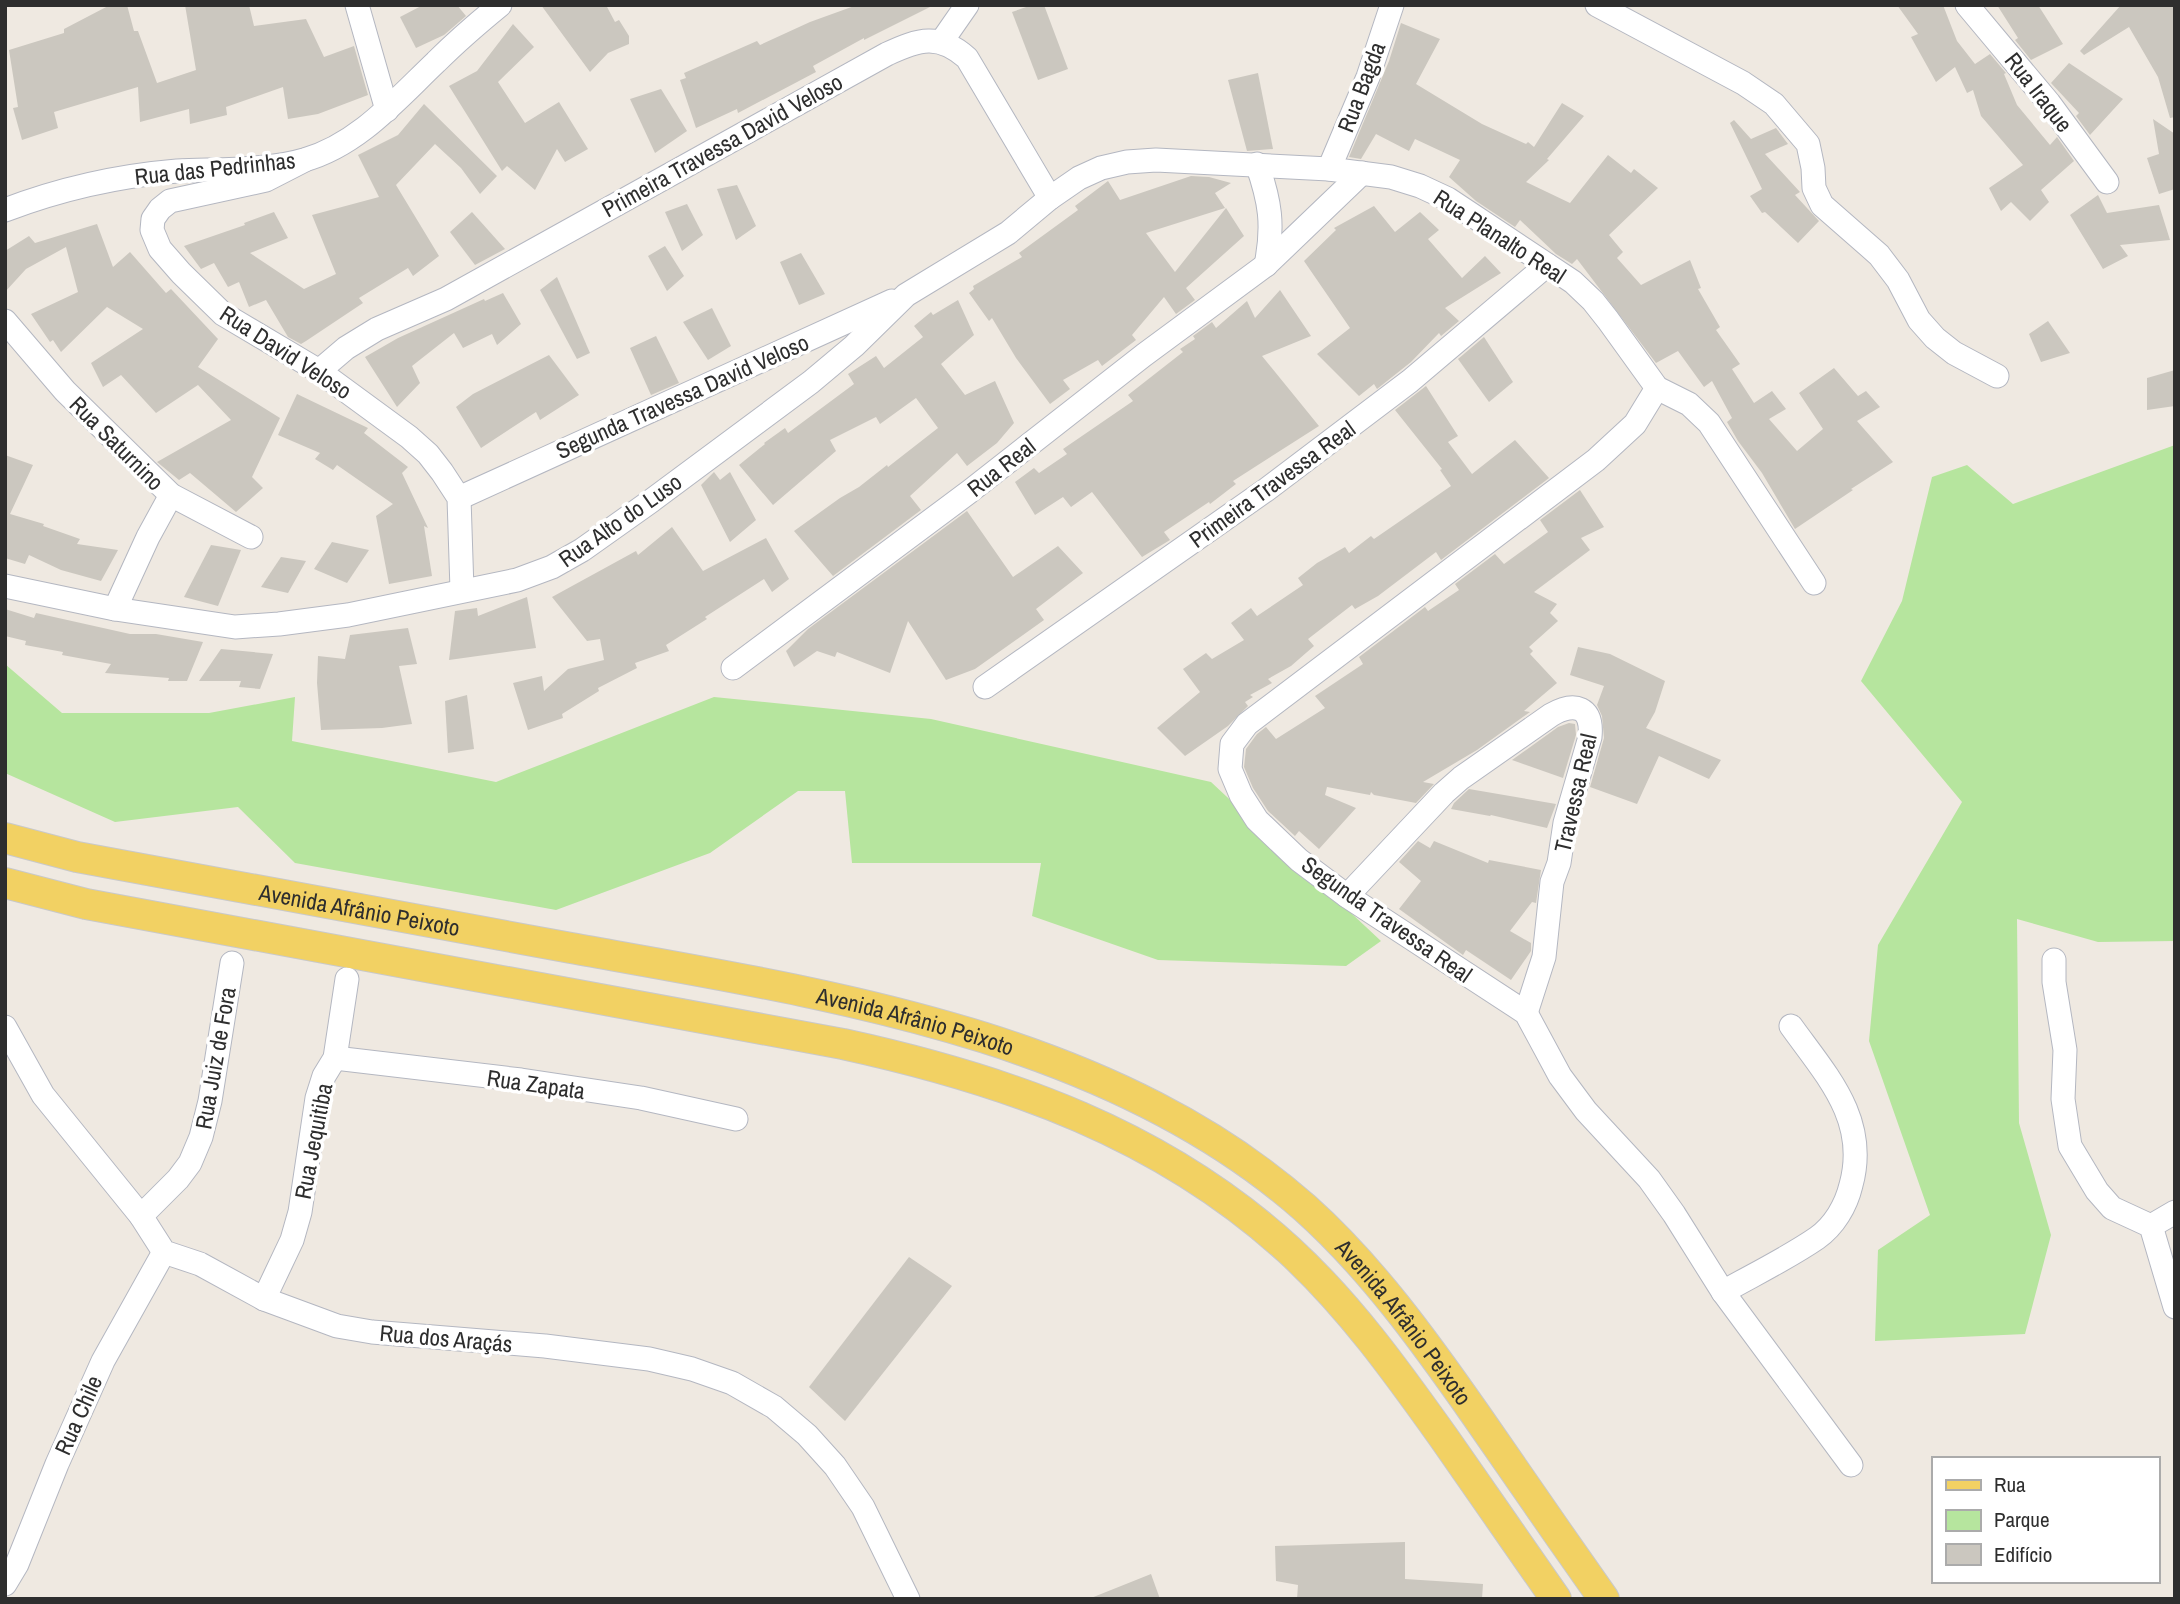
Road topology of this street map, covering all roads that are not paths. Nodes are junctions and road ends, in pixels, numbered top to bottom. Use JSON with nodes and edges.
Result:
{"nodes":[{"id":1,"x":357,"y":5,"type":"edge"},
{"id":2,"x":500,"y":5,"type":"edge"},
{"id":3,"x":967,"y":5,"type":"edge"},
{"id":4,"x":1392,"y":5,"type":"edge"},
{"id":5,"x":1597,"y":5,"type":"edge"},
{"id":6,"x":1967,"y":5,"type":"edge"},
{"id":7,"x":942,"y":41,"type":"junction"},
{"id":8,"x":387,"y":110,"type":"junction"},
{"id":9,"x":305,"y":160,"type":"junction"},
{"id":10,"x":1257,"y":164,"type":"junction"},
{"id":11,"x":1329,"y":169,"type":"junction"},
{"id":12,"x":1362,"y":173,"type":"junction"},
{"id":13,"x":2107,"y":182,"type":"dead end"},
{"id":14,"x":1049,"y":198,"type":"junction"},
{"id":15,"x":5,"y":210,"type":"edge"},
{"id":16,"x":1266,"y":265,"type":"junction"},
{"id":17,"x":1547,"y":265,"type":"junction"},
{"id":18,"x":906,"y":295,"type":"junction"},
{"id":19,"x":5,"y":321,"type":"edge"},
{"id":20,"x":319,"y":371,"type":"junction"},
{"id":21,"x":1997,"y":376,"type":"dead end"},
{"id":22,"x":1657,"y":388,"type":"junction"},
{"id":23,"x":171,"y":495,"type":"junction"},
{"id":24,"x":459,"y":498,"type":"junction"},
{"id":25,"x":251,"y":537,"type":"dead end"},
{"id":26,"x":1814,"y":583,"type":"dead end"},
{"id":27,"x":5,"y":586,"type":"edge"},
{"id":28,"x":462,"y":590,"type":"junction"},
{"id":29,"x":115,"y":609,"type":"junction"},
{"id":30,"x":733,"y":668,"type":"dead end"},
{"id":31,"x":985,"y":687,"type":"dead end"},
{"id":32,"x":5,"y":838,"type":"edge"},
{"id":33,"x":5,"y":883,"type":"edge"},
{"id":34,"x":1347,"y":897,"type":"junction"},
{"id":35,"x":2054,"y":960,"type":"dead end"},
{"id":36,"x":232,"y":963,"type":"dead end"},
{"id":37,"x":347,"y":979,"type":"dead end"},
{"id":38,"x":1526,"y":1013,"type":"junction"},
{"id":39,"x":1791,"y":1026,"type":"dead end"},
{"id":40,"x":5,"y":1027,"type":"edge"},
{"id":41,"x":335,"y":1058,"type":"junction"},
{"id":42,"x":736,"y":1119,"type":"dead end"},
{"id":43,"x":2175,"y":1212,"type":"edge"},
{"id":44,"x":141,"y":1216,"type":"junction"},
{"id":45,"x":2151,"y":1226,"type":"junction"},
{"id":46,"x":164,"y":1252,"type":"junction"},
{"id":47,"x":1723,"y":1292,"type":"junction"},
{"id":48,"x":264,"y":1299,"type":"junction"},
{"id":49,"x":2175,"y":1307,"type":"edge"},
{"id":50,"x":1851,"y":1465,"type":"dead end"},
{"id":51,"x":5,"y":1584,"type":"edge"},
{"id":52,"x":908,"y":1599,"type":"edge"},
{"id":53,"x":1556,"y":1599,"type":"edge"},
{"id":54,"x":1604,"y":1599,"type":"edge"}],
"edges":[{"from":1,"to":8,"type":"street"},
{"from":2,"to":8,"type":"street","name":"Rua das Pedrinhas"},
{"from":3,"to":7,"type":"street"},
{"from":4,"to":11,"type":"street","name":"Rua Bagda"},
{"from":5,"to":21,"type":"street"},
{"from":6,"to":13,"type":"street","name":"Rua Iraque"},
{"from":7,"to":14,"type":"street"},
{"from":7,"to":20,"type":"street","name":"Primeira Travessa David Veloso"},
{"from":8,"to":9,"type":"street","name":"Rua das Pedrinhas"},
{"from":9,"to":15,"type":"street","name":"Rua das Pedrinhas"},
{"from":9,"to":20,"type":"street","name":"Rua David Veloso"},
{"from":10,"to":11,"type":"street","name":"Rua Planalto Real"},
{"from":10,"to":14,"type":"street","name":"Rua Planalto Real"},
{"from":10,"to":16,"type":"street"},
{"from":11,"to":12,"type":"street","name":"Rua Planalto Real"},
{"from":12,"to":16,"type":"street","name":"Rua Real"},
{"from":12,"to":17,"type":"street","name":"Rua Planalto Real"},
{"from":14,"to":18,"type":"street","name":"Rua Alto do Luso"},
{"from":16,"to":30,"type":"street","name":"Rua Real"},
{"from":17,"to":22,"type":"street","name":"Rua Planalto Real"},
{"from":17,"to":31,"type":"street","name":"Primeira Travessa Real"},
{"from":18,"to":24,"type":"street","name":"Segunda Travessa David Veloso"},
{"from":18,"to":28,"type":"street","name":"Rua Alto do Luso"},
{"from":19,"to":23,"type":"street","name":"Rua Saturnino"},
{"from":20,"to":24,"type":"street","name":"Rua David Veloso"},
{"from":22,"to":26,"type":"street","name":"Rua Planalto Real"},
{"from":22,"to":34,"type":"street","name":"Segunda Travessa Real"},
{"from":23,"to":25,"type":"street","name":"Rua Saturnino"},
{"from":23,"to":29,"type":"street"},
{"from":24,"to":28,"type":"street"},
{"from":27,"to":29,"type":"street","name":"Rua Alto do Luso"},
{"from":28,"to":29,"type":"street","name":"Rua Alto do Luso"},
{"from":32,"to":54,"type":"main road","name":"Avenida Afrânio Peixoto"},
{"from":33,"to":53,"type":"main road","name":"Avenida Afrânio Peixoto"},
{"from":34,"to":38,"type":"street","name":"Segunda Travessa Real"},
{"from":34,"to":38,"type":"street","name":"Travessa Real"},
{"from":35,"to":45,"type":"street"},
{"from":36,"to":44,"type":"street","name":"Rua Juiz de Fora"},
{"from":37,"to":41,"type":"street","name":"Rua Jequitiba"},
{"from":38,"to":47,"type":"street","name":"Segunda Travessa Real"},
{"from":39,"to":47,"type":"street"},
{"from":40,"to":44,"type":"street"},
{"from":41,"to":42,"type":"street","name":"Rua Zapata"},
{"from":41,"to":48,"type":"street","name":"Rua Jequitiba"},
{"from":43,"to":45,"type":"street"},
{"from":44,"to":46,"type":"street"},
{"from":45,"to":49,"type":"street"},
{"from":46,"to":48,"type":"street","name":"Rua dos Araçás"},
{"from":46,"to":51,"type":"street","name":"Rua Chile"},
{"from":47,"to":50,"type":"street","name":"Segunda Travessa Real"},
{"from":48,"to":52,"type":"street","name":"Rua dos Araçás"}]}
